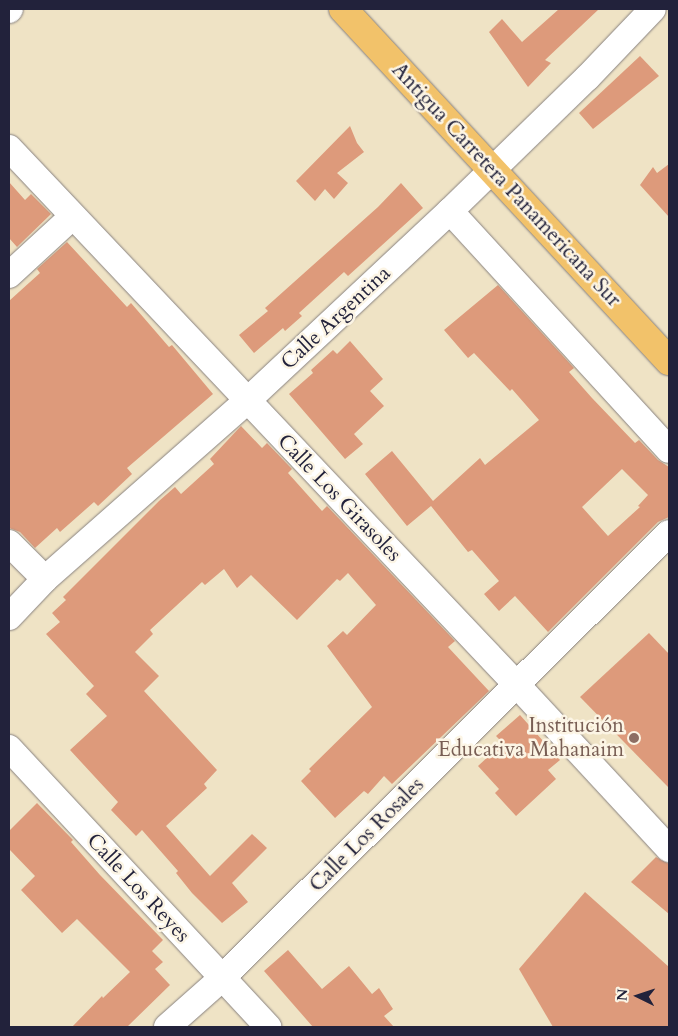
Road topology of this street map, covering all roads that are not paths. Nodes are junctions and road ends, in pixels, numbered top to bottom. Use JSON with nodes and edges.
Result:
{"nodes":[{"id":1,"x":343,"y":9,"type":"edge"},
{"id":2,"x":654,"y":9,"type":"edge"},
{"id":3,"x":9,"y":148,"type":"edge"},
{"id":4,"x":494,"y":170,"type":"junction"},
{"id":5,"x":450,"y":211,"type":"junction"},
{"id":6,"x":72,"y":217,"type":"junction"},
{"id":7,"x":9,"y":274,"type":"edge"},
{"id":8,"x":669,"y":361,"type":"edge"},
{"id":9,"x":247,"y":402,"type":"junction"},
{"id":10,"x":669,"y":450,"type":"edge"},
{"id":11,"x":669,"y":533,"type":"edge"},
{"id":12,"x":9,"y":543,"type":"edge"},
{"id":13,"x":45,"y":579,"type":"junction"},
{"id":14,"x":9,"y":618,"type":"edge"},
{"id":15,"x":518,"y":686,"type":"junction"},
{"id":16,"x":9,"y":748,"type":"edge"},
{"id":17,"x":669,"y":850,"type":"edge"},
{"id":18,"x":221,"y":979,"type":"junction"},
{"id":19,"x":167,"y":1027,"type":"edge"},
{"id":20,"x":268,"y":1027,"type":"edge"}],
"edges":[{"from":1,"to":4,"type":"highway","name":"Antigua Carretera Panamericana Sur"},
{"from":2,"to":4,"type":"street","name":"Calle Argentina"},
{"from":3,"to":6,"type":"street","name":"Calle Los Girasoles"},
{"from":4,"to":5,"type":"street","name":"Calle Argentina"},
{"from":4,"to":8,"type":"highway","name":"Antigua Carretera Panamericana Sur"},
{"from":5,"to":9,"type":"street","name":"Calle Argentina"},
{"from":5,"to":10,"type":"street"},
{"from":6,"to":7,"type":"street"},
{"from":6,"to":9,"type":"street","name":"Calle Los Girasoles"},
{"from":9,"to":13,"type":"street","name":"Calle Argentina"},
{"from":9,"to":15,"type":"street","name":"Calle Los Girasoles"},
{"from":11,"to":15,"type":"street","name":"Calle Los Rosales"},
{"from":12,"to":13,"type":"street"},
{"from":13,"to":14,"type":"street","name":"Calle Argentina"},
{"from":15,"to":17,"type":"street","name":"Calle Los Girasoles"},
{"from":15,"to":18,"type":"street","name":"Calle Los Rosales"},
{"from":16,"to":18,"type":"street","name":"Calle Los Reyes"},
{"from":18,"to":19,"type":"street","name":"Calle Los Rosales"},
{"from":18,"to":20,"type":"street","name":"Calle Los Reyes"}]}
